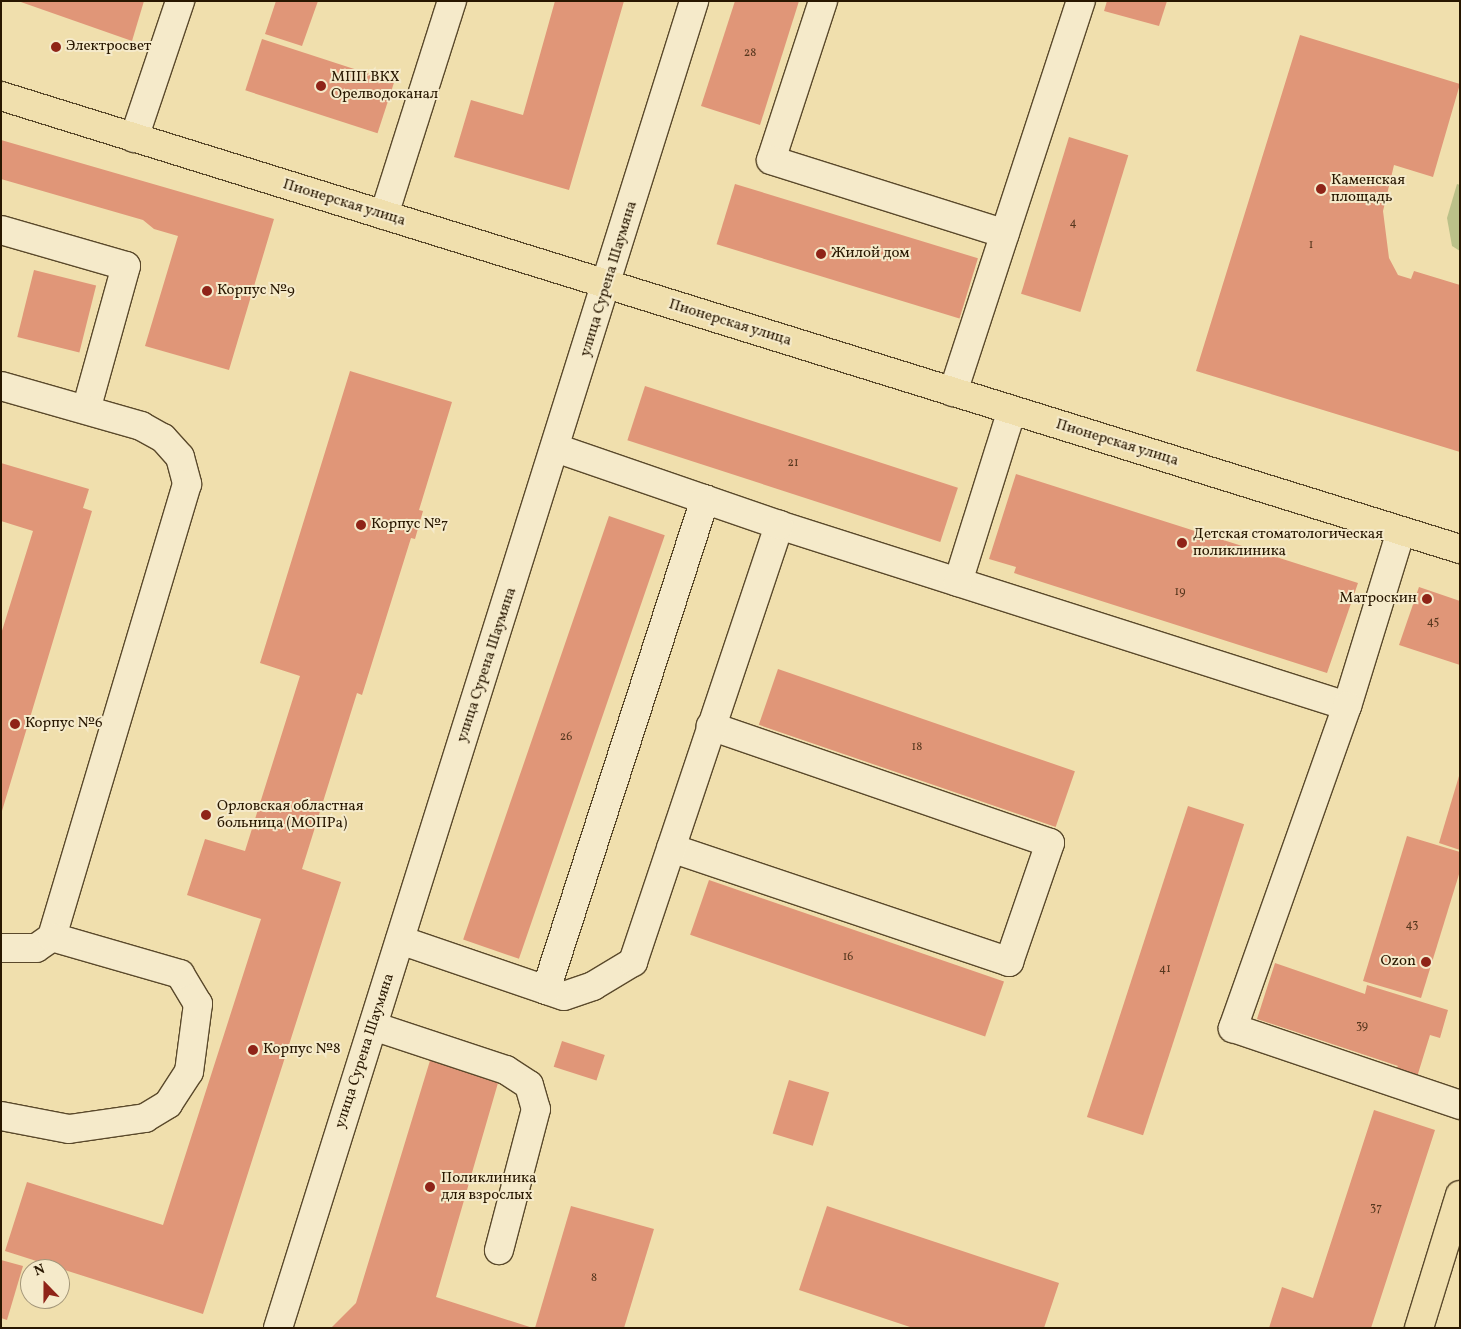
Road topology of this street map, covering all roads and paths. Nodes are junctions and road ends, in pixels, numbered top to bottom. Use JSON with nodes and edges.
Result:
{"nodes":[{"id":1,"x":180,"y":1,"type":"edge"},
{"id":2,"x":452,"y":1,"type":"edge"},
{"id":3,"x":694,"y":1,"type":"edge"},
{"id":4,"x":823,"y":1,"type":"edge"},
{"id":5,"x":1081,"y":1,"type":"edge"},
{"id":6,"x":1,"y":96,"type":"edge"},
{"id":7,"x":134,"y":138,"type":"junction"},
{"id":8,"x":384,"y":215,"type":"junction"},
{"id":9,"x":1,"y":230,"type":"edge"},
{"id":10,"x":1005,"y":234,"type":"junction"},
{"id":11,"x":608,"y":285,"type":"junction"},
{"id":12,"x":1,"y":386,"type":"edge"},
{"id":13,"x":953,"y":392,"type":"junction"},
{"id":14,"x":86,"y":410,"type":"junction"},
{"id":15,"x":1012,"y":410,"type":"junction"},
{"id":16,"x":556,"y":448,"type":"junction"},
{"id":17,"x":705,"y":499,"type":"junction"},
{"id":18,"x":779,"y":525,"type":"junction"},
{"id":19,"x":1401,"y":530,"type":"junction"},
{"id":20,"x":1460,"y":549,"type":"edge"},
{"id":21,"x":958,"y":582,"type":"junction"},
{"id":22,"x":1347,"y":706,"type":"junction"},
{"id":23,"x":711,"y":726,"type":"junction"},
{"id":24,"x":671,"y":848,"type":"junction"},
{"id":25,"x":52,"y":937,"type":"junction"},
{"id":26,"x":400,"y":940,"type":"junction"},
{"id":27,"x":1,"y":948,"type":"edge"},
{"id":28,"x":546,"y":990,"type":"junction"},
{"id":29,"x":373,"y":1026,"type":"junction"},
{"id":30,"x":1460,"y":1105,"type":"edge"},
{"id":31,"x":1,"y":1116,"type":"edge"},
{"id":32,"x":1460,"y":1196,"type":"edge"},
{"id":33,"x":498,"y":1250,"type":"dead end"},
{"id":34,"x":278,"y":1328,"type":"edge"},
{"id":35,"x":1419,"y":1328,"type":"edge"}],
"edges":[{"from":1,"to":7,"type":"street"},
{"from":2,"to":8,"type":"street"},
{"from":3,"to":11,"type":"street","name":"улица Сурена Шаумяна"},
{"from":4,"to":10,"type":"street"},
{"from":5,"to":10,"type":"street"},
{"from":6,"to":7,"type":"main road","name":"Пионерская улица"},
{"from":7,"to":8,"type":"main road","name":"Пионерская улица"},
{"from":8,"to":11,"type":"main road","name":"Пионерская улица"},
{"from":9,"to":14,"type":"street"},
{"from":10,"to":13,"type":"street"},
{"from":11,"to":13,"type":"main road","name":"Пионерская улица"},
{"from":11,"to":16,"type":"street","name":"улица Сурена Шаумяна"},
{"from":12,"to":14,"type":"street"},
{"from":13,"to":15,"type":"main road","name":"Пионерская улица"},
{"from":14,"to":25,"type":"street"},
{"from":15,"to":19,"type":"main road","name":"Пионерская улица"},
{"from":15,"to":21,"type":"street"},
{"from":16,"to":17,"type":"street"},
{"from":16,"to":26,"type":"street","name":"улица Сурена Шаумяна"},
{"from":17,"to":18,"type":"street"},
{"from":17,"to":28,"type":"street"},
{"from":18,"to":21,"type":"street"},
{"from":18,"to":23,"type":"street"},
{"from":19,"to":20,"type":"main road","name":"Пионерская улица"},
{"from":19,"to":22,"type":"street"},
{"from":21,"to":22,"type":"street"},
{"from":22,"to":30,"type":"street"},
{"from":23,"to":24,"type":"street"},
{"from":23,"to":24,"type":"street"},
{"from":24,"to":28,"type":"street"},
{"from":25,"to":27,"type":"street"},
{"from":25,"to":31,"type":"street"},
{"from":26,"to":28,"type":"street"},
{"from":26,"to":29,"type":"street","name":"улица Сурена Шаумяна"},
{"from":29,"to":33,"type":"street"},
{"from":29,"to":34,"type":"street","name":"улица Сурена Шаумяна"},
{"from":32,"to":35,"type":"main road"}]}
